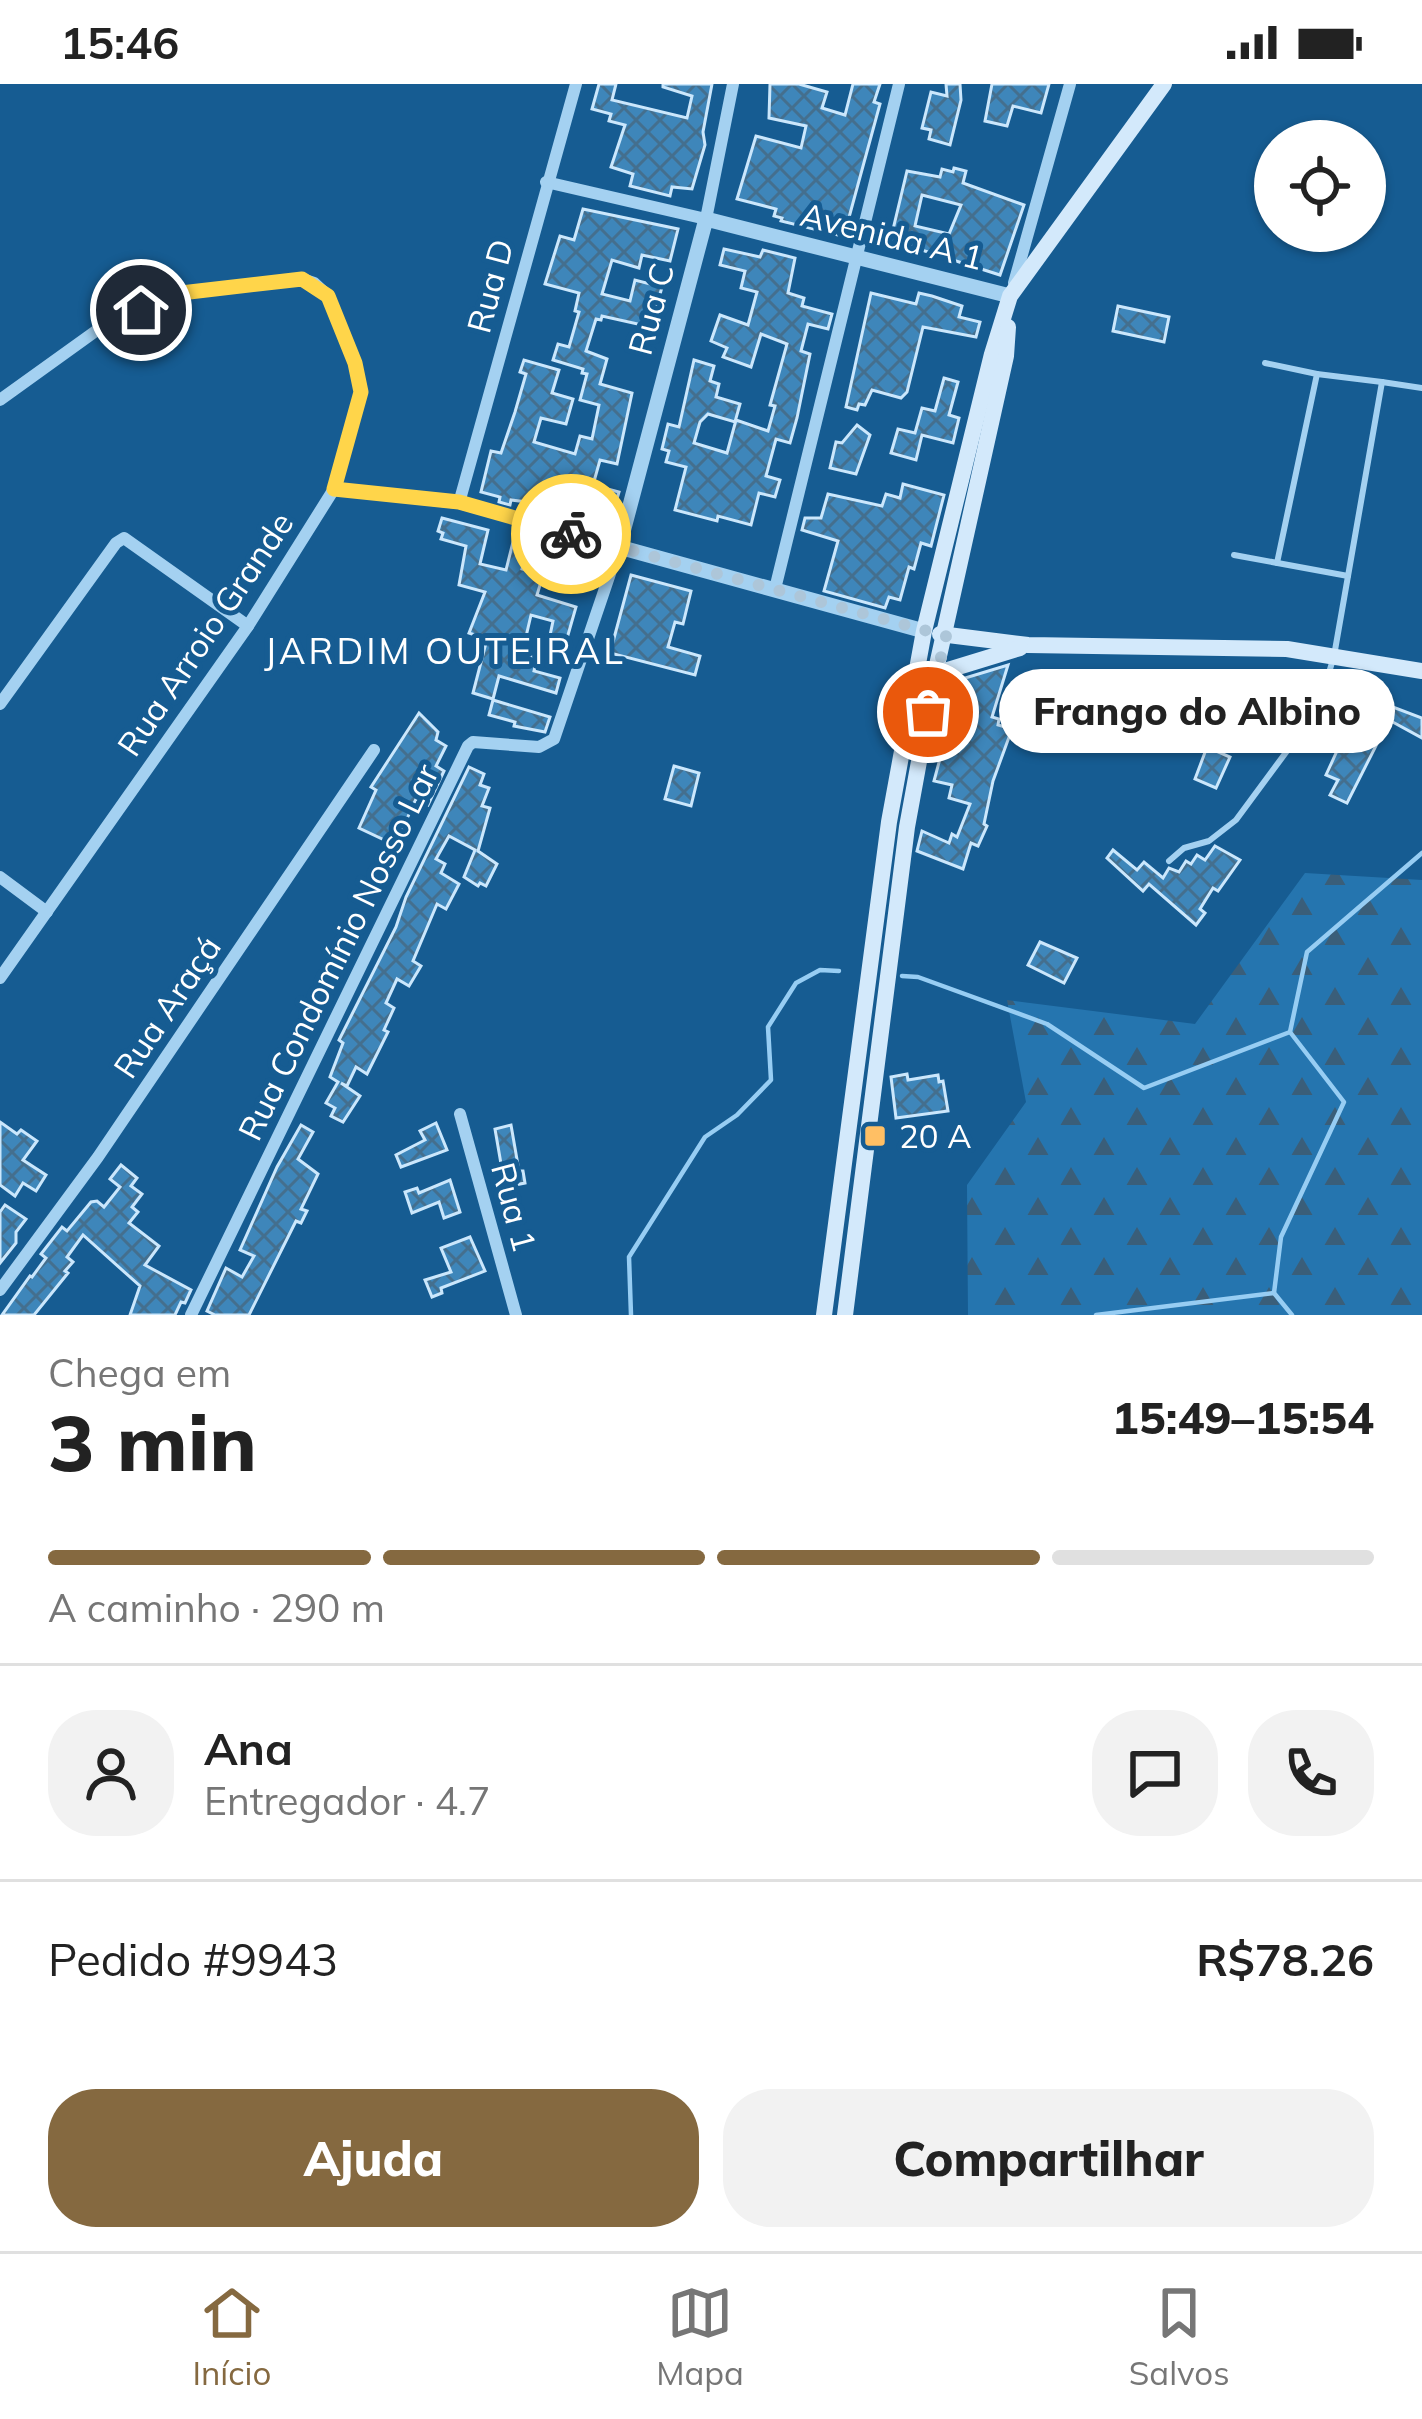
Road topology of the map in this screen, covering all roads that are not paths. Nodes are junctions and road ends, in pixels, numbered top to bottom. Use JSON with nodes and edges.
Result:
{"nodes":[{"id":1,"x":576,"y":84,"type":"edge"},
{"id":2,"x":733,"y":84,"type":"edge"},
{"id":3,"x":899,"y":84,"type":"edge"},
{"id":4,"x":1070,"y":84,"type":"edge"},
{"id":5,"x":1164,"y":84,"type":"edge"},
{"id":6,"x":546,"y":182,"type":"junction"},
{"id":7,"x":706,"y":219,"type":"junction"},
{"id":8,"x":858,"y":259,"type":"junction"},
{"id":9,"x":1010,"y":296,"type":"junction"},
{"id":10,"x":1265,"y":363,"type":"dead end"},
{"id":11,"x":1317,"y":374,"type":"junction"},
{"id":12,"x":1382,"y":382,"type":"junction"},
{"id":13,"x":1422,"y":388,"type":"edge"},
{"id":14,"x":0,"y":400,"type":"edge"},
{"id":15,"x":334,"y":489,"type":"junction"},
{"id":16,"x":459,"y":502,"type":"junction"},
{"id":17,"x":619,"y":547,"type":"junction"},
{"id":18,"x":1234,"y":555,"type":"dead end"},
{"id":19,"x":1277,"y":563,"type":"junction"},
{"id":20,"x":1348,"y":576,"type":"junction"},
{"id":21,"x":775,"y":589,"type":"junction"},
{"id":22,"x":248,"y":626,"type":"junction"},
{"id":23,"x":924,"y":631,"type":"junction"},
{"id":24,"x":946,"y":636,"type":"junction"},
{"id":25,"x":1028,"y":645,"type":"junction"},
{"id":26,"x":1334,"y":656,"type":"junction"},
{"id":27,"x":1422,"y":671,"type":"edge"},
{"id":28,"x":935,"y":674,"type":"junction"},
{"id":29,"x":0,"y":704,"type":"edge"},
{"id":30,"x":374,"y":750,"type":"dead end"},
{"id":31,"x":1169,"y":861,"type":"dead end"},
{"id":32,"x":0,"y":877,"type":"edge"},
{"id":33,"x":47,"y":912,"type":"junction"},
{"id":34,"x":0,"y":977,"type":"edge"},
{"id":35,"x":460,"y":1114,"type":"dead end"},
{"id":36,"x":0,"y":1290,"type":"edge"},
{"id":37,"x":191,"y":1315,"type":"edge"},
{"id":38,"x":515,"y":1315,"type":"edge"},
{"id":39,"x":824,"y":1315,"type":"edge"},
{"id":40,"x":845,"y":1315,"type":"edge"}],
"edges":[{"from":1,"to":6,"type":"street","name":"Rua D"},
{"from":2,"to":7,"type":"street","name":"Rua C"},
{"from":3,"to":8,"type":"street"},
{"from":4,"to":9,"type":"street","name":"Avenida A 1"},
{"from":5,"to":9,"type":"main road"},
{"from":6,"to":7,"type":"street","name":"Avenida A 1"},
{"from":6,"to":16,"type":"street","name":"Rua D"},
{"from":7,"to":8,"type":"street","name":"Avenida A 1"},
{"from":7,"to":17,"type":"street","name":"Rua C"},
{"from":8,"to":9,"type":"street","name":"Avenida A 1"},
{"from":8,"to":21,"type":"street"},
{"from":9,"to":23,"type":"main road"},
{"from":9,"to":24,"type":"main road"},
{"from":10,"to":11,"type":"lane"},
{"from":11,"to":12,"type":"lane"},
{"from":11,"to":19,"type":"lane"},
{"from":12,"to":13,"type":"lane"},
{"from":12,"to":20,"type":"lane"},
{"from":14,"to":15,"type":"street","name":"Rua Arroio Grande"},
{"from":15,"to":16,"type":"street"},
{"from":15,"to":22,"type":"street","name":"Rua Arroio Grande"},
{"from":16,"to":17,"type":"street"},
{"from":17,"to":21,"type":"street"},
{"from":17,"to":37,"type":"street","name":"Rua Condomínio Nosso Lar"},
{"from":18,"to":19,"type":"lane"},
{"from":19,"to":20,"type":"lane"},
{"from":20,"to":26,"type":"lane"},
{"from":21,"to":23,"type":"street"},
{"from":22,"to":29,"type":"street"},
{"from":22,"to":33,"type":"street","name":"Rua Arroio Grande"},
{"from":23,"to":24,"type":"main road"},
{"from":23,"to":28,"type":"main road"},
{"from":23,"to":39,"type":"main road"},
{"from":24,"to":25,"type":"main road"},
{"from":24,"to":28,"type":"main road"},
{"from":25,"to":26,"type":"main road"},
{"from":25,"to":28,"type":"main road"},
{"from":26,"to":27,"type":"main road"},
{"from":26,"to":31,"type":"lane"},
{"from":28,"to":40,"type":"main road"},
{"from":30,"to":36,"type":"street","name":"Rua Araçá"},
{"from":32,"to":33,"type":"street"},
{"from":33,"to":34,"type":"street","name":"Rua Arroio Grande"},
{"from":35,"to":38,"type":"street","name":"Rua 1"}]}
